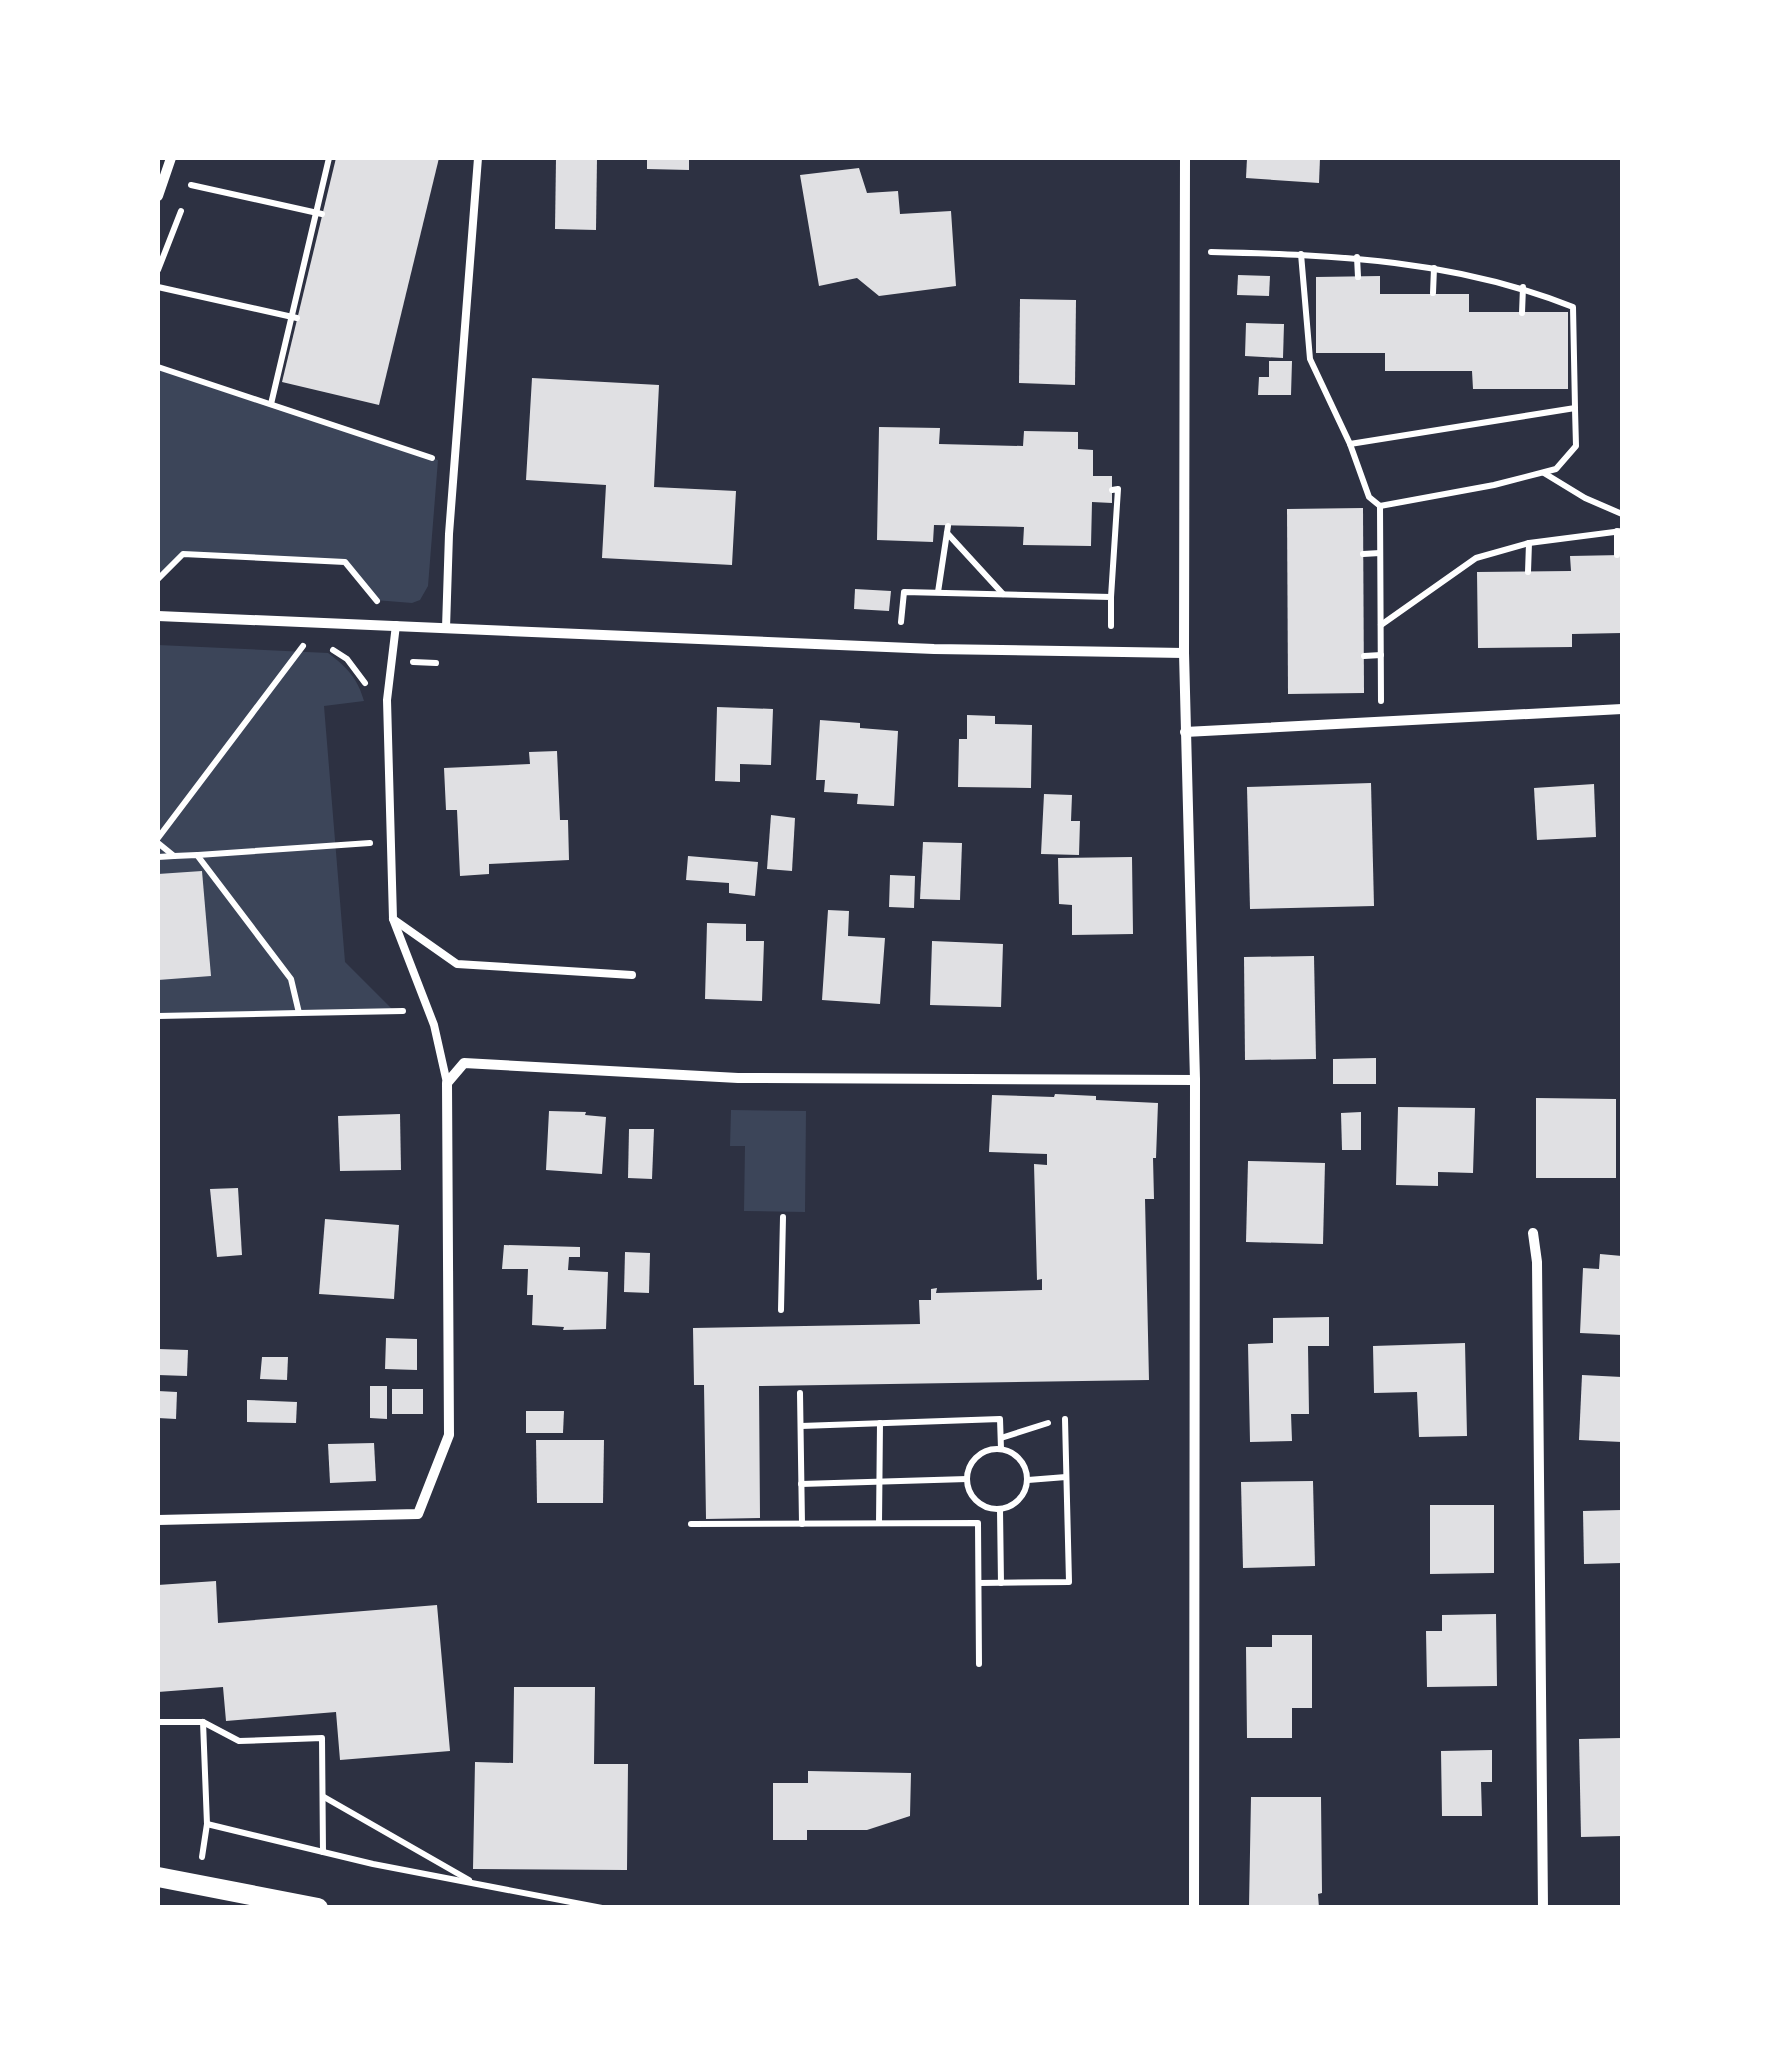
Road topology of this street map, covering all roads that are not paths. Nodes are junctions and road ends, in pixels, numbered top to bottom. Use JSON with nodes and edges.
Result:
{"nodes":[{"id":1,"x":171,"y":158,"type":"edge"},
{"id":2,"x":478,"y":158,"type":"edge"},
{"id":3,"x":1185,"y":158,"type":"edge"},
{"id":4,"x":158,"y":196,"type":"edge"},
{"id":5,"x":158,"y":616,"type":"edge"},
{"id":6,"x":396,"y":625,"type":"junction"},
{"id":7,"x":446,"y":628,"type":"junction"},
{"id":8,"x":1184,"y":653,"type":"junction"},
{"id":9,"x":1622,"y":709,"type":"edge"},
{"id":10,"x":1186,"y":732,"type":"junction"},
{"id":11,"x":393,"y":920,"type":"junction"},
{"id":12,"x":632,"y":976,"type":"dead end"},
{"id":13,"x":1195,"y":1080,"type":"junction"},
{"id":14,"x":447,"y":1082,"type":"junction"},
{"id":15,"x":1533,"y":1233,"type":"dead end"},
{"id":16,"x":158,"y":1520,"type":"edge"},
{"id":17,"x":158,"y":1877,"type":"edge"},
{"id":18,"x":318,"y":1908,"type":"edge"},
{"id":19,"x":1194,"y":1908,"type":"edge"},
{"id":20,"x":1543,"y":1908,"type":"edge"}],
"edges":[{"from":1,"to":4,"type":"street"},
{"from":2,"to":7,"type":"lane"},
{"from":3,"to":8,"type":"street"},
{"from":5,"to":6,"type":"street"},
{"from":6,"to":7,"type":"street"},
{"from":6,"to":11,"type":"lane"},
{"from":7,"to":8,"type":"street"},
{"from":8,"to":10,"type":"street"},
{"from":9,"to":10,"type":"street"},
{"from":10,"to":13,"type":"street"},
{"from":11,"to":12,"type":"lane"},
{"from":11,"to":14,"type":"lane"},
{"from":13,"to":14,"type":"street"},
{"from":13,"to":19,"type":"street"},
{"from":14,"to":16,"type":"street"},
{"from":15,"to":20,"type":"street"},
{"from":17,"to":18,"type":"main road"}]}
